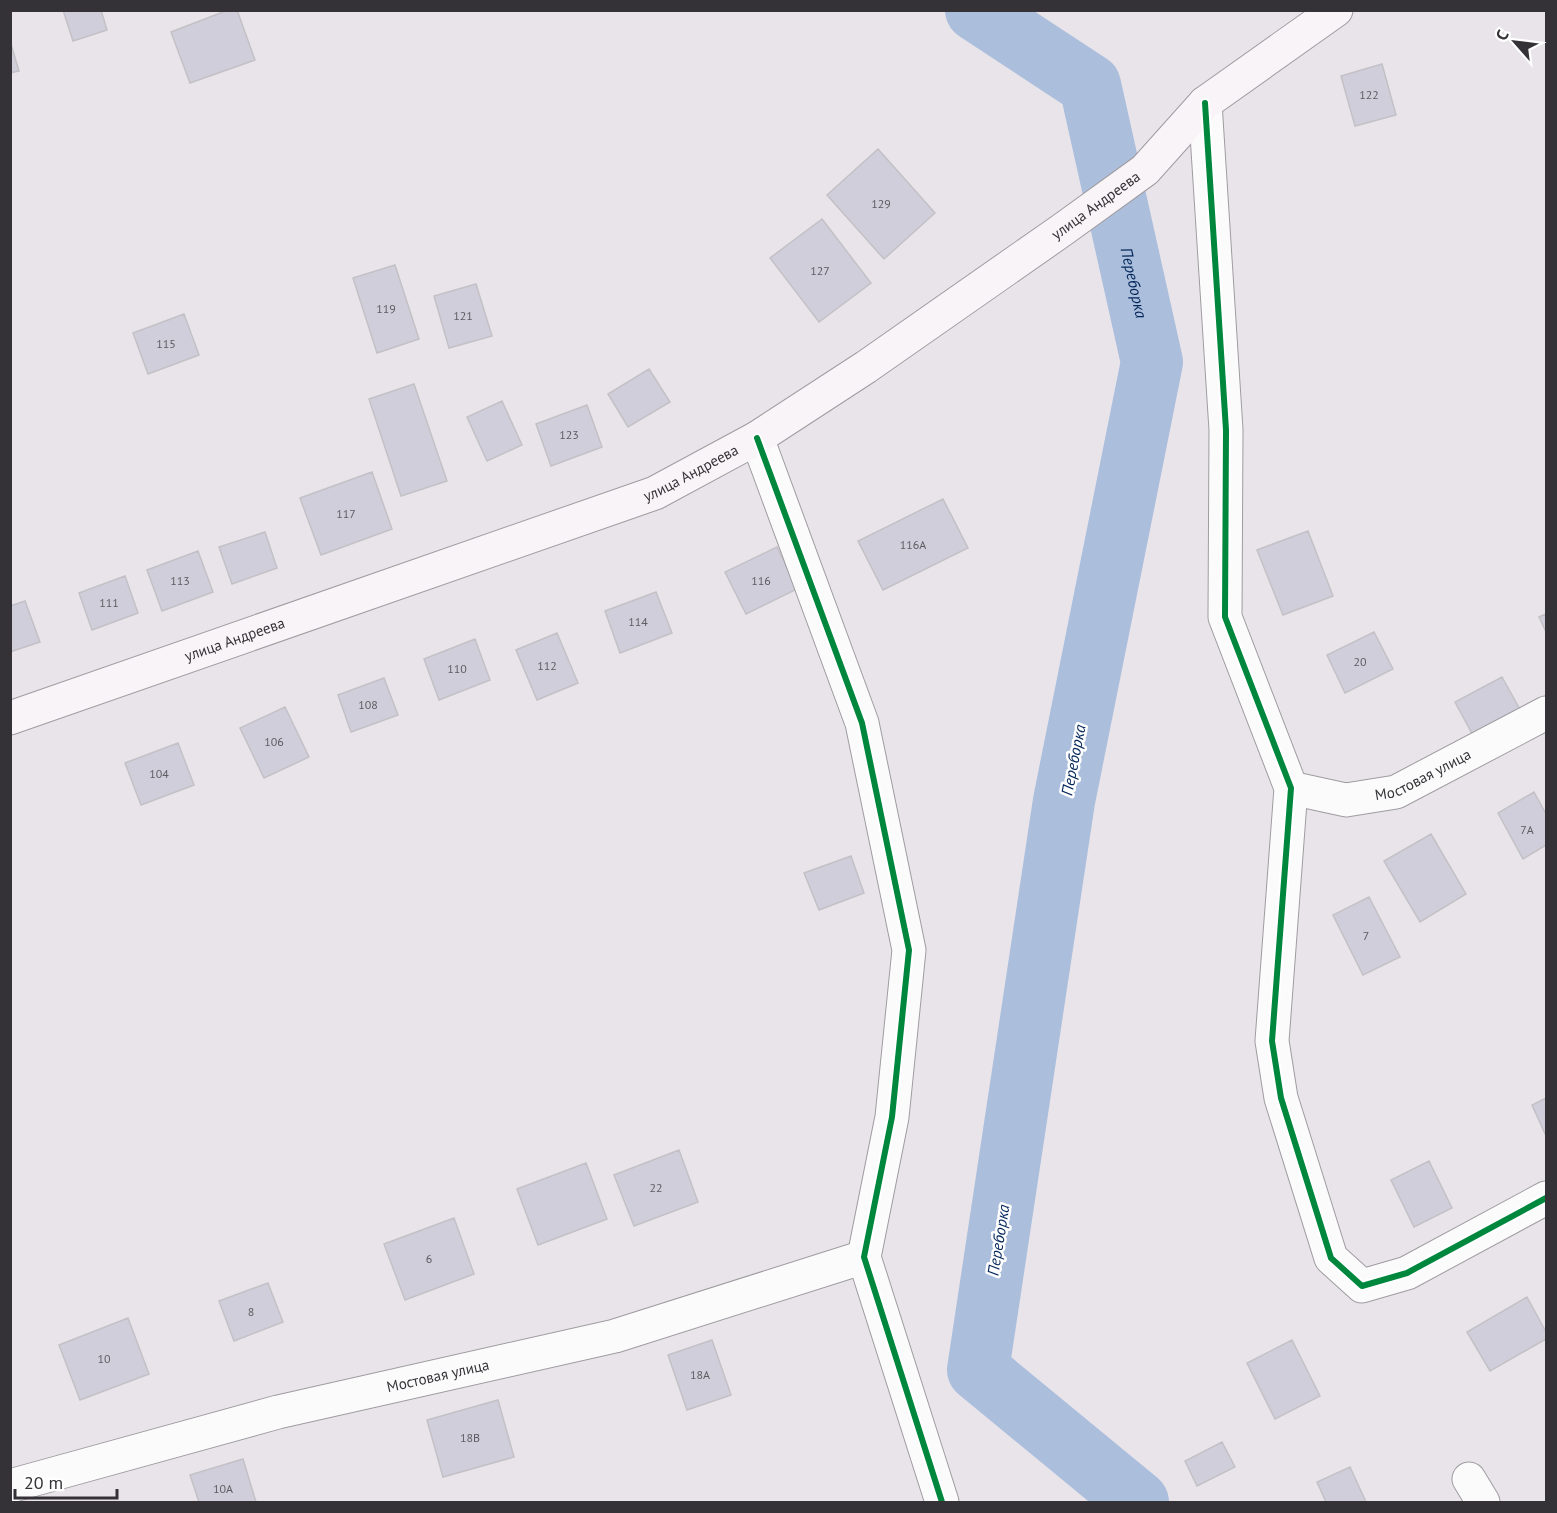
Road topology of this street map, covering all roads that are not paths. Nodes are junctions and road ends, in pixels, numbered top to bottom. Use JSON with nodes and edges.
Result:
{"nodes":[{"id":1,"x":1336,"y":10,"type":"edge"},
{"id":2,"x":1205,"y":103,"type":"junction"},
{"id":3,"x":757,"y":438,"type":"junction"},
{"id":4,"x":1546,"y":713,"type":"edge"},
{"id":5,"x":10,"y":718,"type":"edge"},
{"id":6,"x":1292,"y":788,"type":"junction"},
{"id":7,"x":1546,"y":1198,"type":"edge"},
{"id":8,"x":864,"y":1257,"type":"junction"},
{"id":9,"x":10,"y":1486,"type":"edge"},
{"id":10,"x":942,"y":1503,"type":"edge"}],
"edges":[{"from":1,"to":2,"type":"main road","name":"улица Андреева"},
{"from":2,"to":3,"type":"main road","name":"улица Андреева"},
{"from":2,"to":6,"type":"street"},
{"from":3,"to":5,"type":"main road","name":"улица Андреева"},
{"from":3,"to":8,"type":"street"},
{"from":4,"to":6,"type":"street","name":"Мостовая улица"},
{"from":6,"to":7,"type":"street"},
{"from":8,"to":9,"type":"street","name":"Мостовая улица"},
{"from":8,"to":10,"type":"street"}]}
